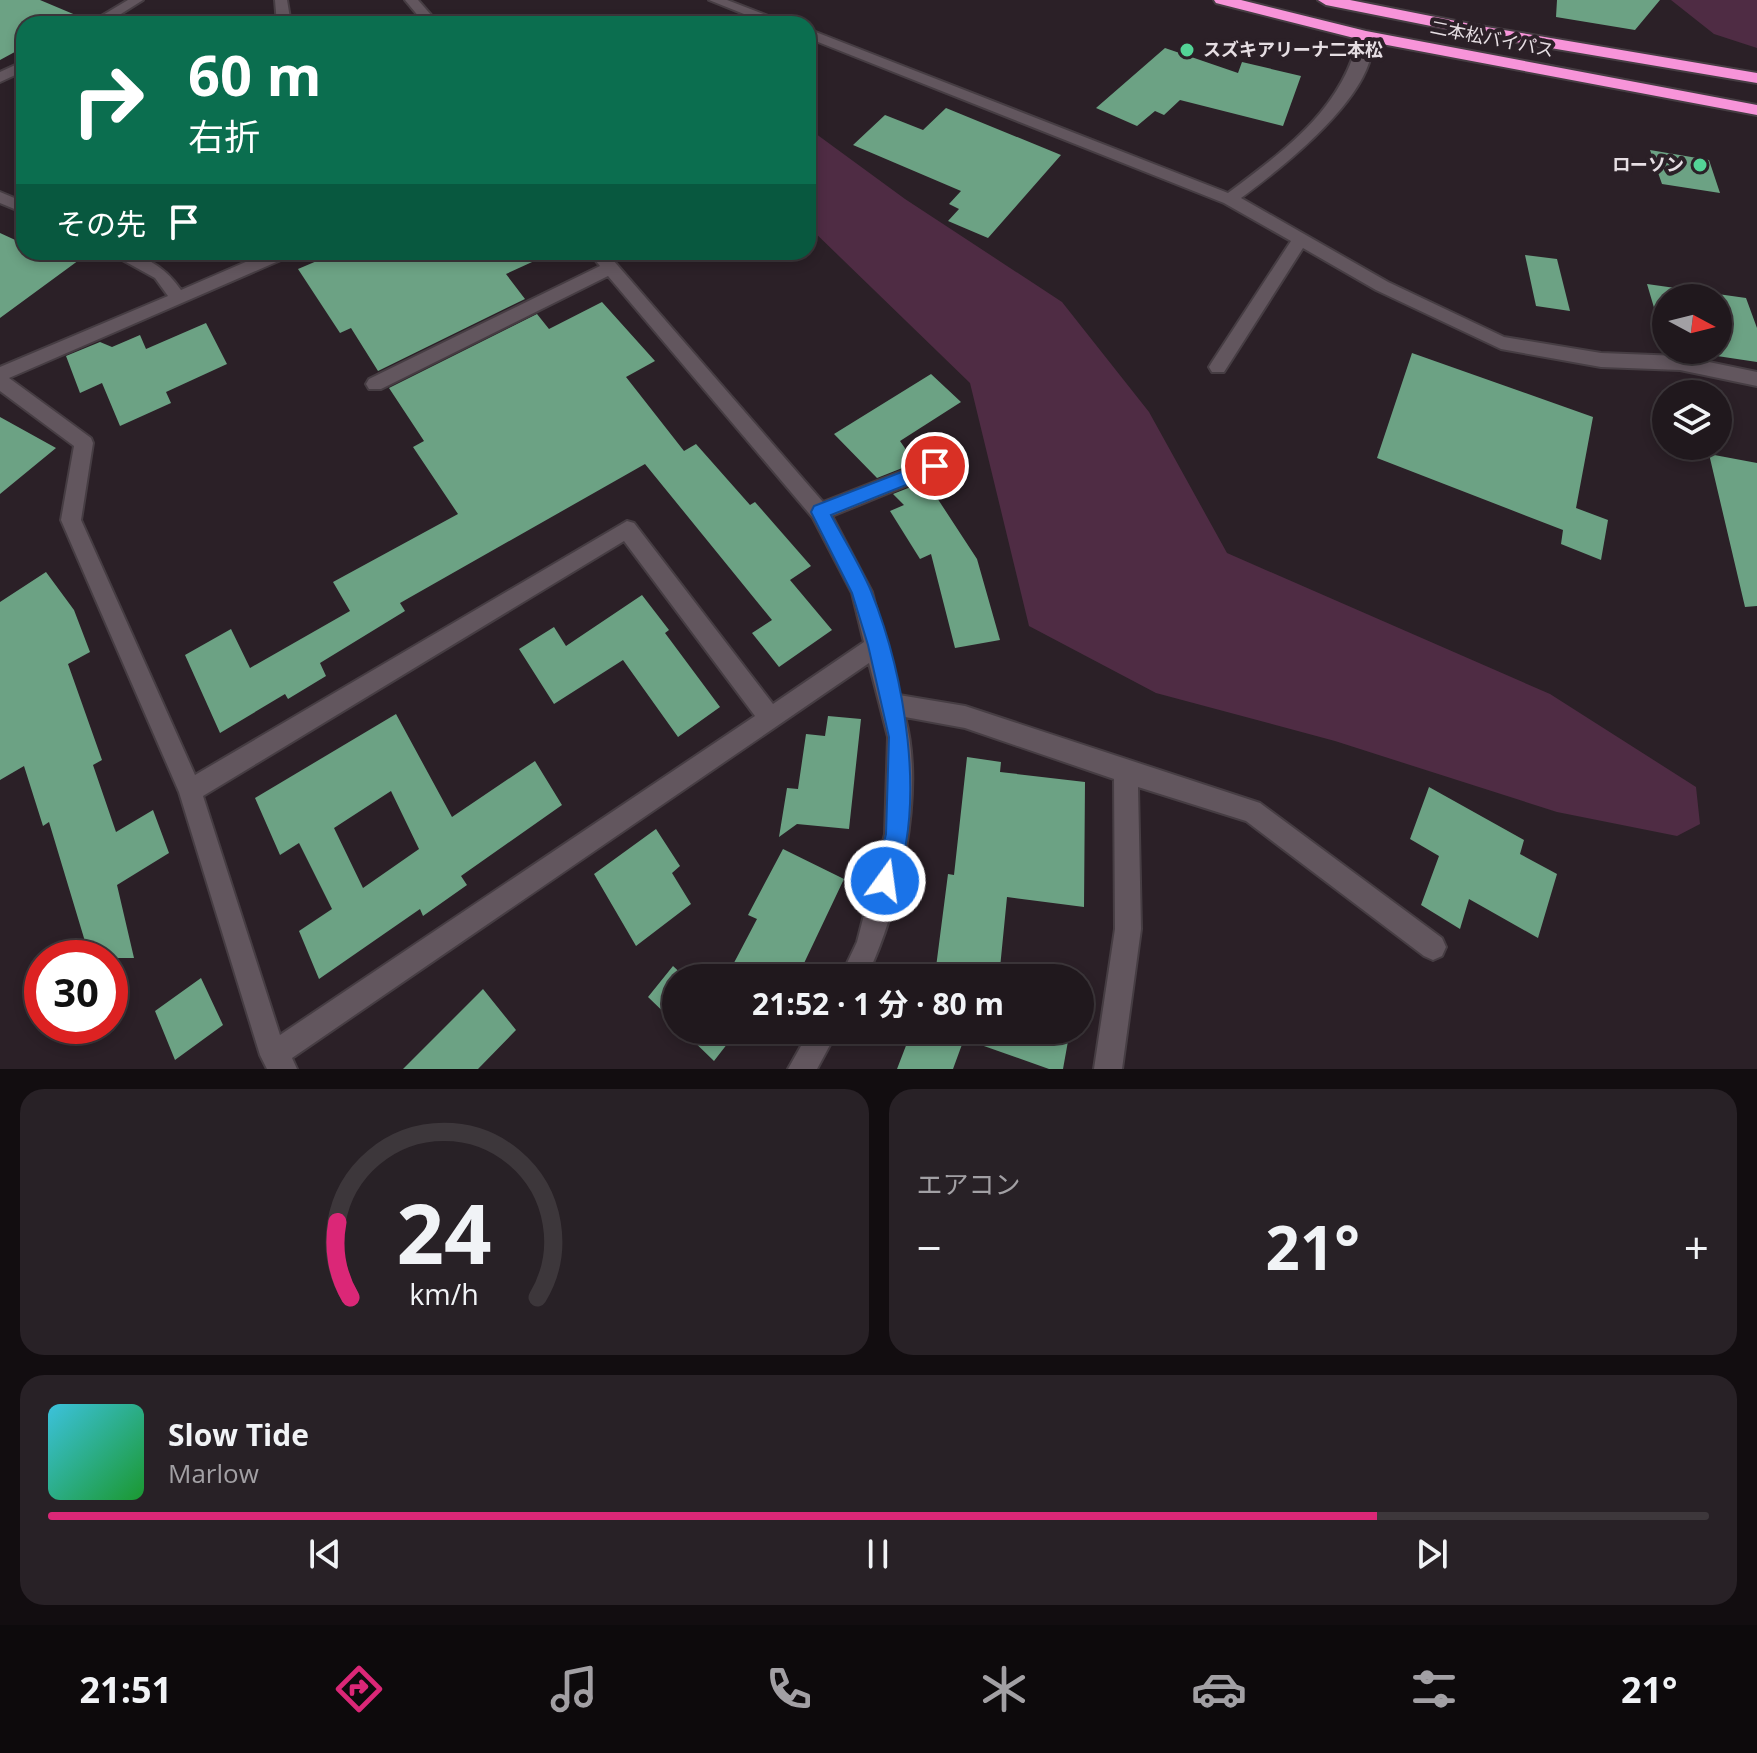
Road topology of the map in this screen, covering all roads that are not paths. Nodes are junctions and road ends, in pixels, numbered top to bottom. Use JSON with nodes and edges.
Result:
{"nodes":[{"id":1,"x":137,"y":0,"type":"edge"},
{"id":2,"x":411,"y":0,"type":"edge"},
{"id":3,"x":715,"y":0,"type":"edge"},
{"id":4,"x":1222,"y":0,"type":"edge"},
{"id":5,"x":1326,"y":0,"type":"edge"},
{"id":6,"x":109,"y":16,"type":"edge"},
{"id":7,"x":425,"y":16,"type":"edge"},
{"id":8,"x":760,"y":16,"type":"edge"},
{"id":9,"x":816,"y":36,"type":"edge"},
{"id":10,"x":1366,"y":36,"type":"junction"},
{"id":11,"x":1757,"y":78,"type":"edge"},
{"id":12,"x":1757,"y":110,"type":"edge"},
{"id":13,"x":1230,"y":199,"type":"junction"},
{"id":14,"x":1300,"y":240,"type":"junction"},
{"id":15,"x":132,"y":260,"type":"edge"},
{"id":16,"x":265,"y":260,"type":"edge"},
{"id":17,"x":603,"y":260,"type":"edge"},
{"id":18,"x":177,"y":296,"type":"junction"},
{"id":19,"x":1218,"y":367,"type":"dead end"},
{"id":20,"x":0,"y":375,"type":"edge"},
{"id":21,"x":1757,"y":379,"type":"edge"},
{"id":22,"x":0,"y":381,"type":"edge"},
{"id":23,"x":375,"y":384,"type":"dead end"},
{"id":24,"x":935,"y":466,"type":"dead end"},
{"id":25,"x":820,"y":512,"type":"junction"},
{"id":26,"x":878,"y":645,"type":"junction"},
{"id":27,"x":891,"y":704,"type":"junction"},
{"id":28,"x":771,"y":719,"type":"junction"},
{"id":29,"x":1126,"y":772,"type":"junction"},
{"id":30,"x":190,"y":791,"type":"junction"},
{"id":31,"x":1433,"y":947,"type":"dead end"},
{"id":32,"x":860,"y":964,"type":"edge"},
{"id":33,"x":817,"y":1044,"type":"edge"},
{"id":34,"x":278,"y":1062,"type":"edge"},
{"id":35,"x":802,"y":1069,"type":"edge"},
{"id":36,"x":1108,"y":1069,"type":"edge"}],
"edges":[{"from":1,"to":6,"type":"street"},
{"from":2,"to":7,"type":"street"},
{"from":3,"to":8,"type":"street"},
{"from":4,"to":10,"type":"highway","name":"二本松バイパス"},
{"from":5,"to":11,"type":"highway","name":"二本松バイパス"},
{"from":9,"to":13,"type":"street"},
{"from":10,"to":12,"type":"highway","name":"二本松バイパス"},
{"from":10,"to":13,"type":"street"},
{"from":13,"to":14,"type":"street"},
{"from":14,"to":19,"type":"street"},
{"from":14,"to":21,"type":"street"},
{"from":15,"to":18,"type":"street"},
{"from":16,"to":18,"type":"street"},
{"from":17,"to":23,"type":"street"},
{"from":17,"to":25,"type":"street"},
{"from":18,"to":20,"type":"street"},
{"from":22,"to":30,"type":"street"},
{"from":24,"to":25,"type":"street"},
{"from":25,"to":26,"type":"street"},
{"from":26,"to":27,"type":"street"},
{"from":26,"to":28,"type":"street"},
{"from":27,"to":29,"type":"street"},
{"from":27,"to":32,"type":"street"},
{"from":28,"to":30,"type":"street"},
{"from":28,"to":34,"type":"street"},
{"from":29,"to":31,"type":"street"},
{"from":29,"to":36,"type":"street"},
{"from":30,"to":34,"type":"street"},
{"from":33,"to":35,"type":"street"}]}
